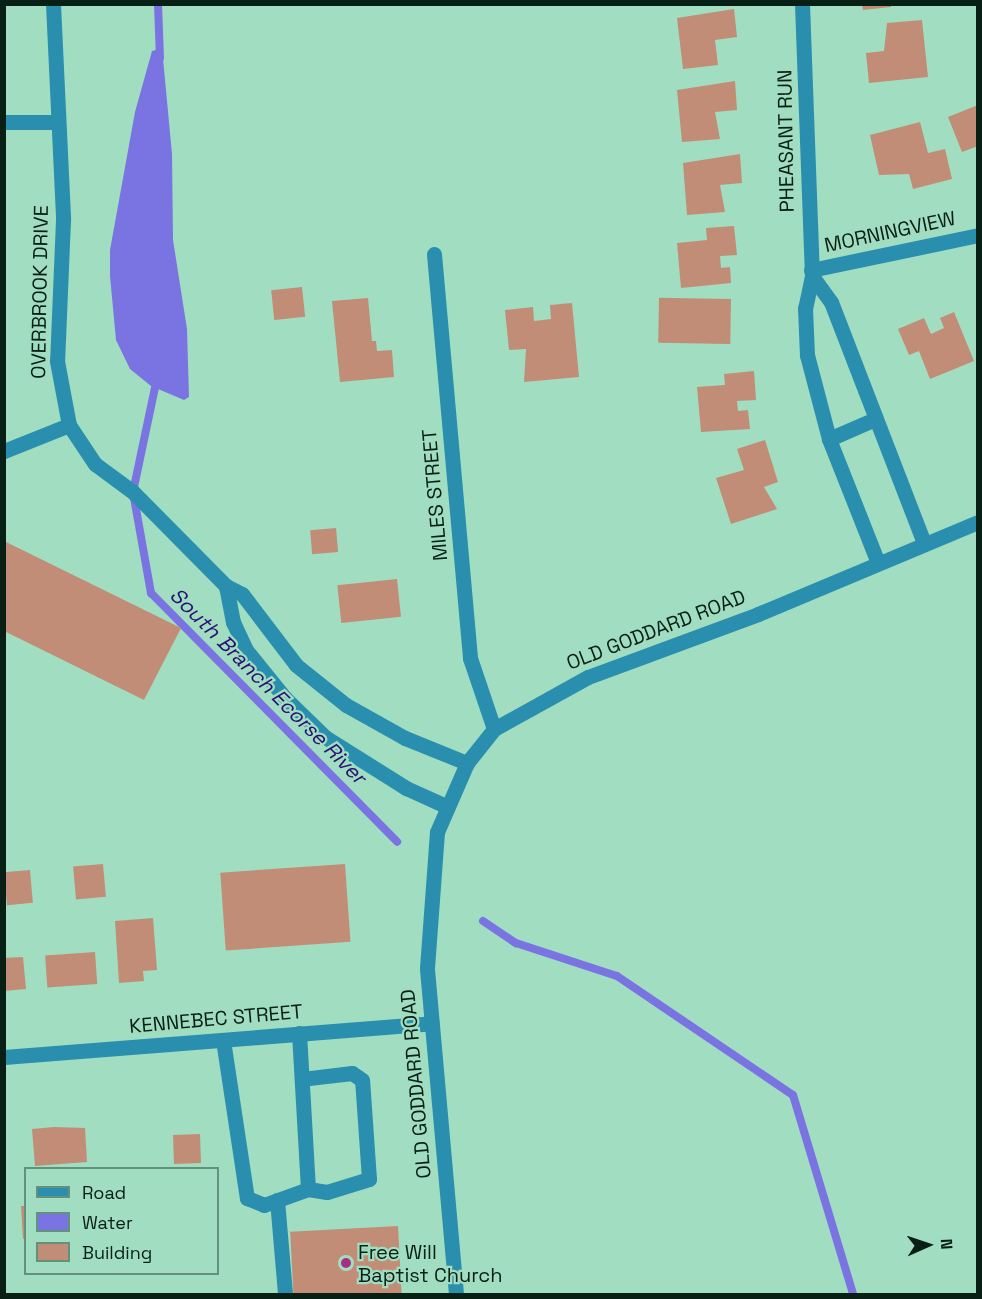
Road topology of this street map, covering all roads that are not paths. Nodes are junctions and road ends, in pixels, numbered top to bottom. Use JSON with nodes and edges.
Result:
{"nodes":[{"id":1,"x":53,"y":4,"type":"edge"},
{"id":2,"x":802,"y":4,"type":"edge"},
{"id":3,"x":4,"y":122,"type":"edge"},
{"id":4,"x":56,"y":122,"type":"junction"},
{"id":5,"x":978,"y":235,"type":"edge"},
{"id":6,"x":434,"y":254,"type":"dead end"},
{"id":7,"x":812,"y":273,"type":"junction"},
{"id":8,"x":873,"y":420,"type":"junction"},
{"id":9,"x":69,"y":425,"type":"junction"},
{"id":10,"x":829,"y":440,"type":"junction"},
{"id":11,"x":4,"y":451,"type":"edge"},
{"id":12,"x":978,"y":522,"type":"edge"},
{"id":13,"x":924,"y":543,"type":"junction"},
{"id":14,"x":878,"y":563,"type":"junction"},
{"id":15,"x":226,"y":586,"type":"junction"},
{"id":16,"x":494,"y":729,"type":"junction"},
{"id":17,"x":467,"y":763,"type":"junction"},
{"id":18,"x":446,"y":806,"type":"junction"},
{"id":19,"x":432,"y":1023,"type":"junction"},
{"id":20,"x":299,"y":1033,"type":"junction"},
{"id":21,"x":223,"y":1040,"type":"junction"},
{"id":22,"x":4,"y":1057,"type":"edge"},
{"id":23,"x":302,"y":1079,"type":"junction"},
{"id":24,"x":308,"y":1189,"type":"junction"},
{"id":25,"x":277,"y":1200,"type":"junction"},
{"id":26,"x":285,"y":1294,"type":"edge"},
{"id":27,"x":456,"y":1294,"type":"edge"}],
"edges":[{"from":1,"to":4,"type":"street","name":"OVERBROOK DRIVE"},
{"from":2,"to":7,"type":"street","name":"PHEASANT RUN"},
{"from":3,"to":4,"type":"street"},
{"from":4,"to":9,"type":"street","name":"OVERBROOK DRIVE"},
{"from":5,"to":7,"type":"street","name":"MORNINGVIEW"},
{"from":6,"to":16,"type":"street","name":"MILES STREET"},
{"from":7,"to":8,"type":"street"},
{"from":7,"to":10,"type":"street","name":"PHEASANT RUN"},
{"from":8,"to":10,"type":"street"},
{"from":8,"to":13,"type":"street"},
{"from":9,"to":11,"type":"street"},
{"from":9,"to":15,"type":"street","name":"OVERBROOK DRIVE"},
{"from":10,"to":14,"type":"street","name":"PHEASANT RUN"},
{"from":12,"to":13,"type":"street","name":"OLD GODDARD ROAD"},
{"from":13,"to":14,"type":"street","name":"OLD GODDARD ROAD"},
{"from":14,"to":16,"type":"street","name":"OLD GODDARD ROAD"},
{"from":15,"to":17,"type":"street","name":"OVERBROOK DRIVE"},
{"from":15,"to":18,"type":"street"},
{"from":16,"to":17,"type":"street","name":"OLD GODDARD ROAD"},
{"from":17,"to":18,"type":"street","name":"OLD GODDARD ROAD"},
{"from":18,"to":19,"type":"street","name":"OLD GODDARD ROAD"},
{"from":19,"to":20,"type":"street","name":"KENNEBEC STREET"},
{"from":19,"to":27,"type":"street","name":"OLD GODDARD ROAD"},
{"from":20,"to":21,"type":"street","name":"KENNEBEC STREET"},
{"from":20,"to":23,"type":"street"},
{"from":21,"to":22,"type":"street","name":"KENNEBEC STREET"},
{"from":21,"to":25,"type":"street"},
{"from":23,"to":24,"type":"street"},
{"from":23,"to":24,"type":"street"},
{"from":24,"to":25,"type":"street"},
{"from":25,"to":26,"type":"street"}]}
